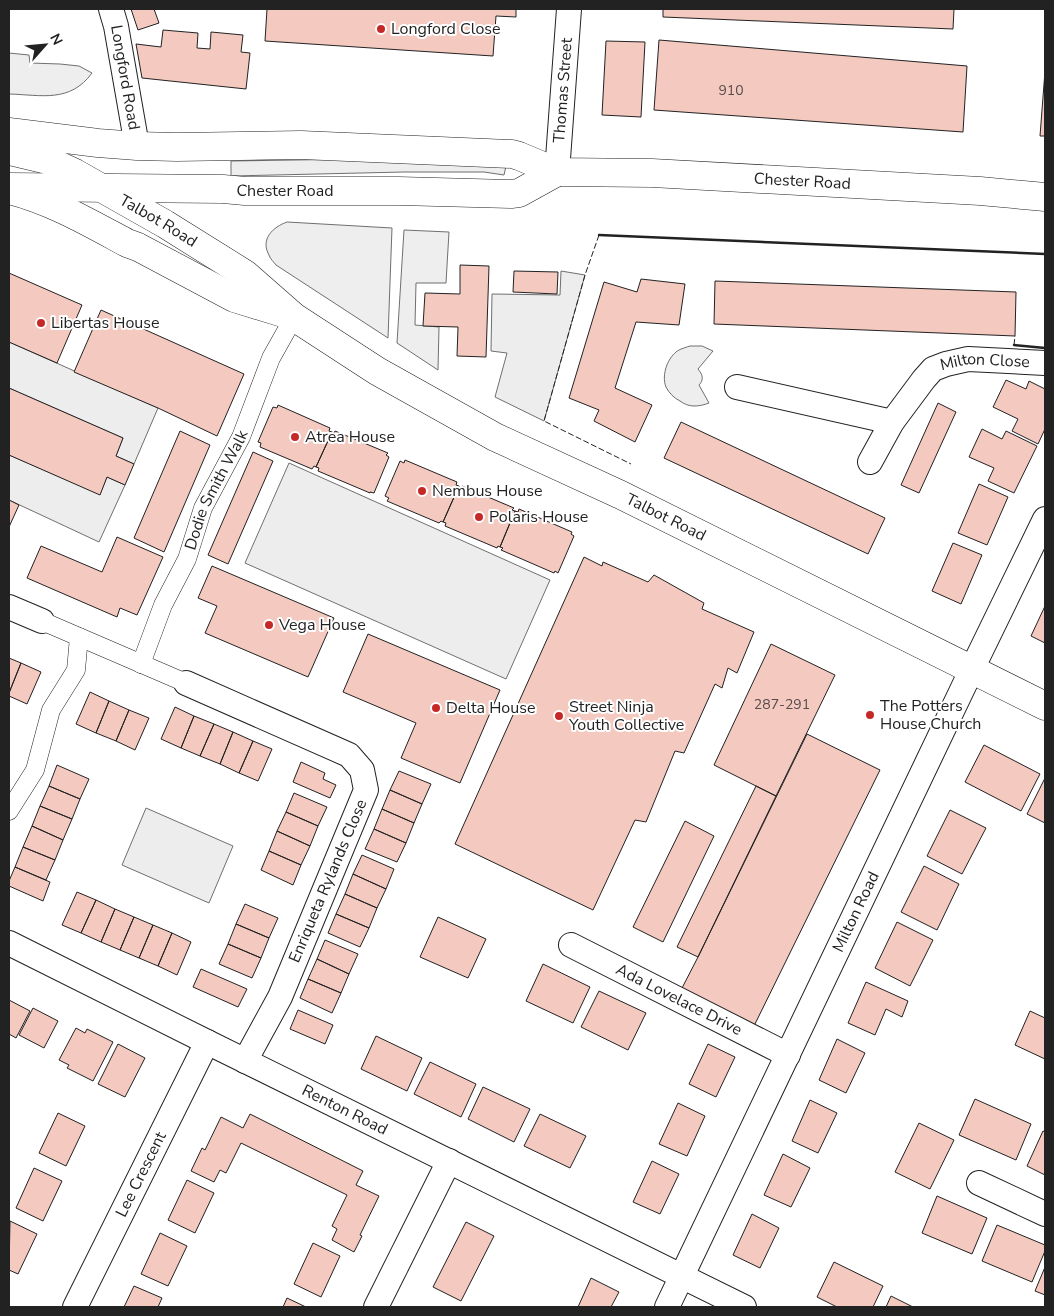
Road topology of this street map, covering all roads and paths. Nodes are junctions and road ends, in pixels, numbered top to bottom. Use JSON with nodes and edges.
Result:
{"nodes":[{"id":1,"x":111,"y":9,"type":"edge"},
{"id":2,"x":568,"y":9,"type":"edge"},
{"id":3,"x":9,"y":132,"type":"edge"},
{"id":4,"x":137,"y":146,"type":"junction"},
{"id":5,"x":9,"y":151,"type":"edge"},
{"id":6,"x":557,"y":172,"type":"junction"},
{"id":7,"x":9,"y":188,"type":"edge"},
{"id":8,"x":104,"y":188,"type":"junction"},
{"id":9,"x":168,"y":189,"type":"junction"},
{"id":10,"x":1045,"y":197,"type":"edge"},
{"id":11,"x":294,"y":316,"type":"junction"},
{"id":12,"x":1045,"y":363,"type":"edge"},
{"id":13,"x":737,"y":387,"type":"dead end"},
{"id":14,"x":892,"y":422,"type":"junction"},
{"id":15,"x":870,"y":462,"type":"dead end"},
{"id":16,"x":1045,"y":519,"type":"edge"},
{"id":17,"x":9,"y":607,"type":"edge"},
{"id":18,"x":42,"y":621,"type":"joint"},
{"id":19,"x":79,"y":637,"type":"junction"},
{"id":20,"x":141,"y":664,"type":"junction"},
{"id":21,"x":972,"y":669,"type":"junction"},
{"id":22,"x":186,"y":684,"type":"joint"},
{"id":23,"x":1045,"y":706,"type":"edge"},
{"id":24,"x":9,"y":811,"type":"edge"},
{"id":25,"x":9,"y":943,"type":"edge"},
{"id":26,"x":571,"y":945,"type":"dead end"},
{"id":27,"x":207,"y":1042,"type":"junction"},
{"id":28,"x":788,"y":1055,"type":"junction"},
{"id":29,"x":245,"y":1061,"type":"junction"},
{"id":30,"x":449,"y":1161,"type":"junction"},
{"id":31,"x":979,"y":1183,"type":"dead end"},
{"id":32,"x":1045,"y":1214,"type":"edge"},
{"id":33,"x":682,"y":1277,"type":"junction"},
{"id":34,"x":75,"y":1307,"type":"edge"},
{"id":35,"x":376,"y":1307,"type":"edge"},
{"id":36,"x":667,"y":1307,"type":"edge"},
{"id":37,"x":744,"y":1307,"type":"edge"}],
"edges":[{"from":1,"to":4,"type":"street","name":"Longford Road"},
{"from":2,"to":6,"type":"street","name":"Thomas Street"},
{"from":3,"to":4,"type":"main road","name":"Chester Road"},
{"from":4,"to":6,"type":"main road","name":"Chester Road"},
{"from":4,"to":9,"type":"main road"},
{"from":5,"to":8,"type":"main road","name":"Talbot Road"},
{"from":6,"to":9,"type":"main road","name":"Chester Road"},
{"from":6,"to":10,"type":"main road","name":"Chester Road"},
{"from":7,"to":8,"type":"main road","name":"Chester Road"},
{"from":7,"to":11,"type":"main road","name":"Talbot Road"},
{"from":8,"to":9,"type":"main road","name":"Chester Road"},
{"from":8,"to":11,"type":"main road","name":"Talbot Road"},
{"from":11,"to":20,"type":"street","name":"Dodie Smith Walk"},
{"from":11,"to":21,"type":"main road","name":"Talbot Road"},
{"from":12,"to":14,"type":"street","name":"Milton Close"},
{"from":13,"to":14,"type":"street"},
{"from":14,"to":15,"type":"street","name":"Milton Close"},
{"from":16,"to":21,"type":"street","name":"Milton Road"},
{"from":17,"to":18,"type":"street"},
{"from":18,"to":19,"type":"street"},
{"from":19,"to":20,"type":"street"},
{"from":19,"to":24,"type":"street"},
{"from":20,"to":22,"type":"street"},
{"from":21,"to":23,"type":"main road","name":"Talbot Road"},
{"from":21,"to":28,"type":"street","name":"Milton Road"},
{"from":22,"to":29,"type":"street","name":"Enriqueta Rylands Close"},
{"from":25,"to":27,"type":"street","name":"Renton Road"},
{"from":26,"to":28,"type":"street","name":"Ada Lovelace Drive"},
{"from":27,"to":29,"type":"street","name":"Renton Road"},
{"from":27,"to":34,"type":"street","name":"Lee Crescent"},
{"from":28,"to":33,"type":"street","name":"Milton Road"},
{"from":29,"to":30,"type":"street","name":"Renton Road"},
{"from":30,"to":33,"type":"street","name":"Renton Road"},
{"from":30,"to":35,"type":"street"},
{"from":31,"to":32,"type":"street"},
{"from":33,"to":36,"type":"street","name":"Milton Road"},
{"from":33,"to":37,"type":"street","name":"Renton Road"}]}
